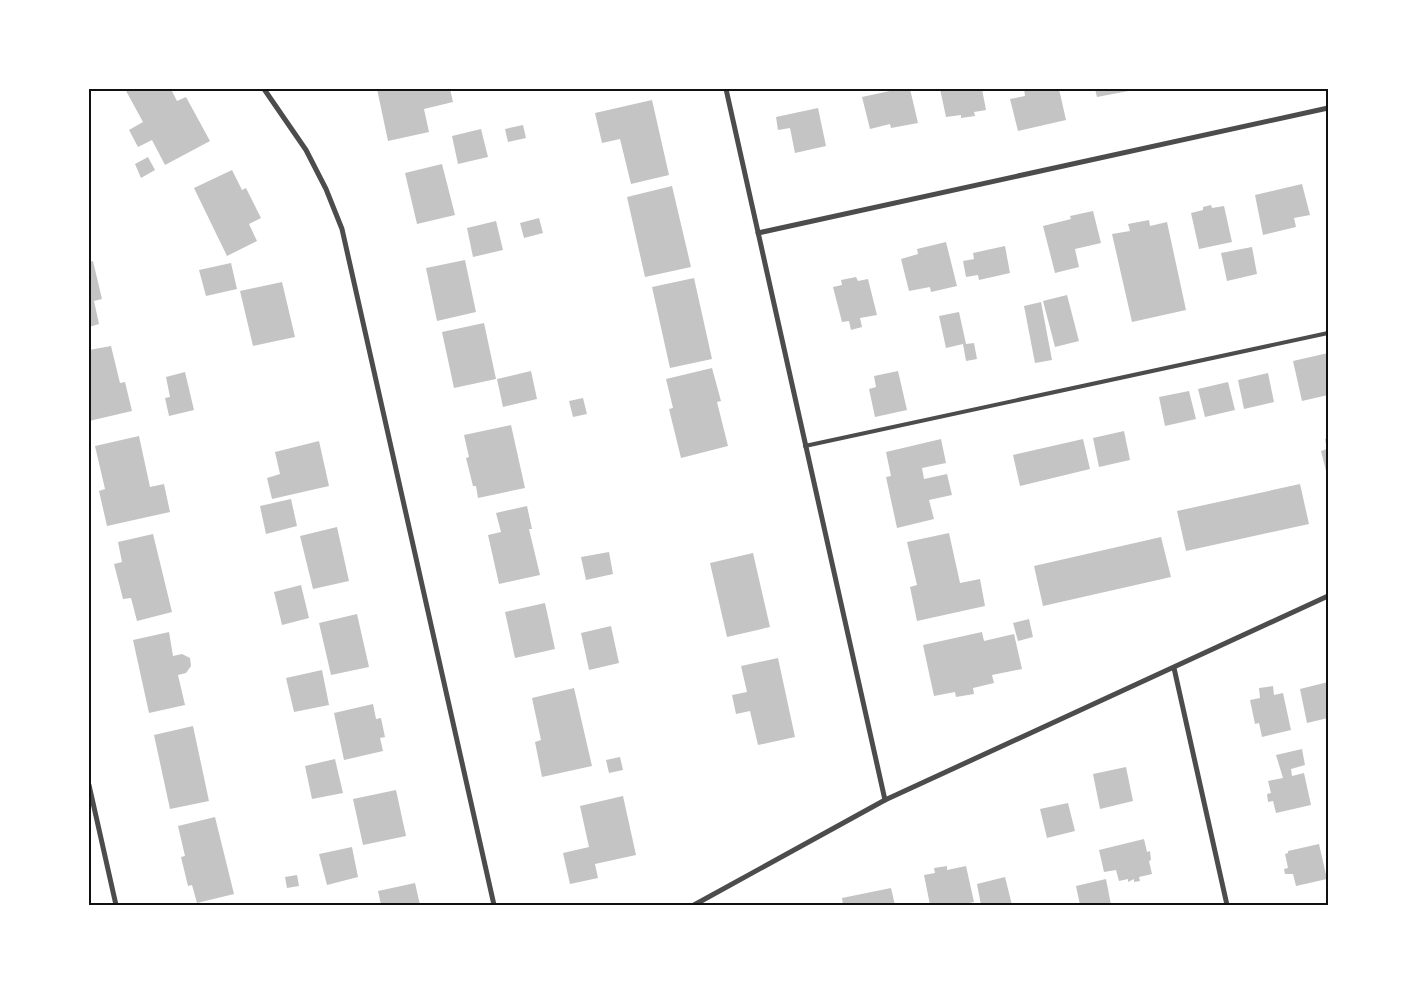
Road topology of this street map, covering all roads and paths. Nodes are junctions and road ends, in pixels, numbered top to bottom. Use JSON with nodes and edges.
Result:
{"nodes":[{"id":1,"x":264,"y":89,"type":"edge"},
{"id":2,"x":726,"y":89,"type":"edge"},
{"id":3,"x":1328,"y":108,"type":"edge"},
{"id":4,"x":758,"y":233,"type":"junction"},
{"id":5,"x":1328,"y":334,"type":"edge"},
{"id":6,"x":805,"y":446,"type":"junction"},
{"id":7,"x":1328,"y":596,"type":"edge"},
{"id":8,"x":1174,"y":668,"type":"junction"},
{"id":9,"x":89,"y":785,"type":"edge"},
{"id":10,"x":885,"y":800,"type":"junction"},
{"id":11,"x":116,"y":905,"type":"edge"},
{"id":12,"x":494,"y":905,"type":"edge"},
{"id":13,"x":694,"y":905,"type":"edge"},
{"id":14,"x":1227,"y":905,"type":"edge"}],
"edges":[{"from":1,"to":12,"type":"street"},
{"from":2,"to":4,"type":"street"},
{"from":3,"to":4,"type":"street"},
{"from":4,"to":6,"type":"street"},
{"from":5,"to":6,"type":"lane"},
{"from":6,"to":10,"type":"street"},
{"from":7,"to":8,"type":"street"},
{"from":8,"to":10,"type":"street"},
{"from":8,"to":14,"type":"street"},
{"from":9,"to":11,"type":"street"},
{"from":10,"to":13,"type":"street"}]}
